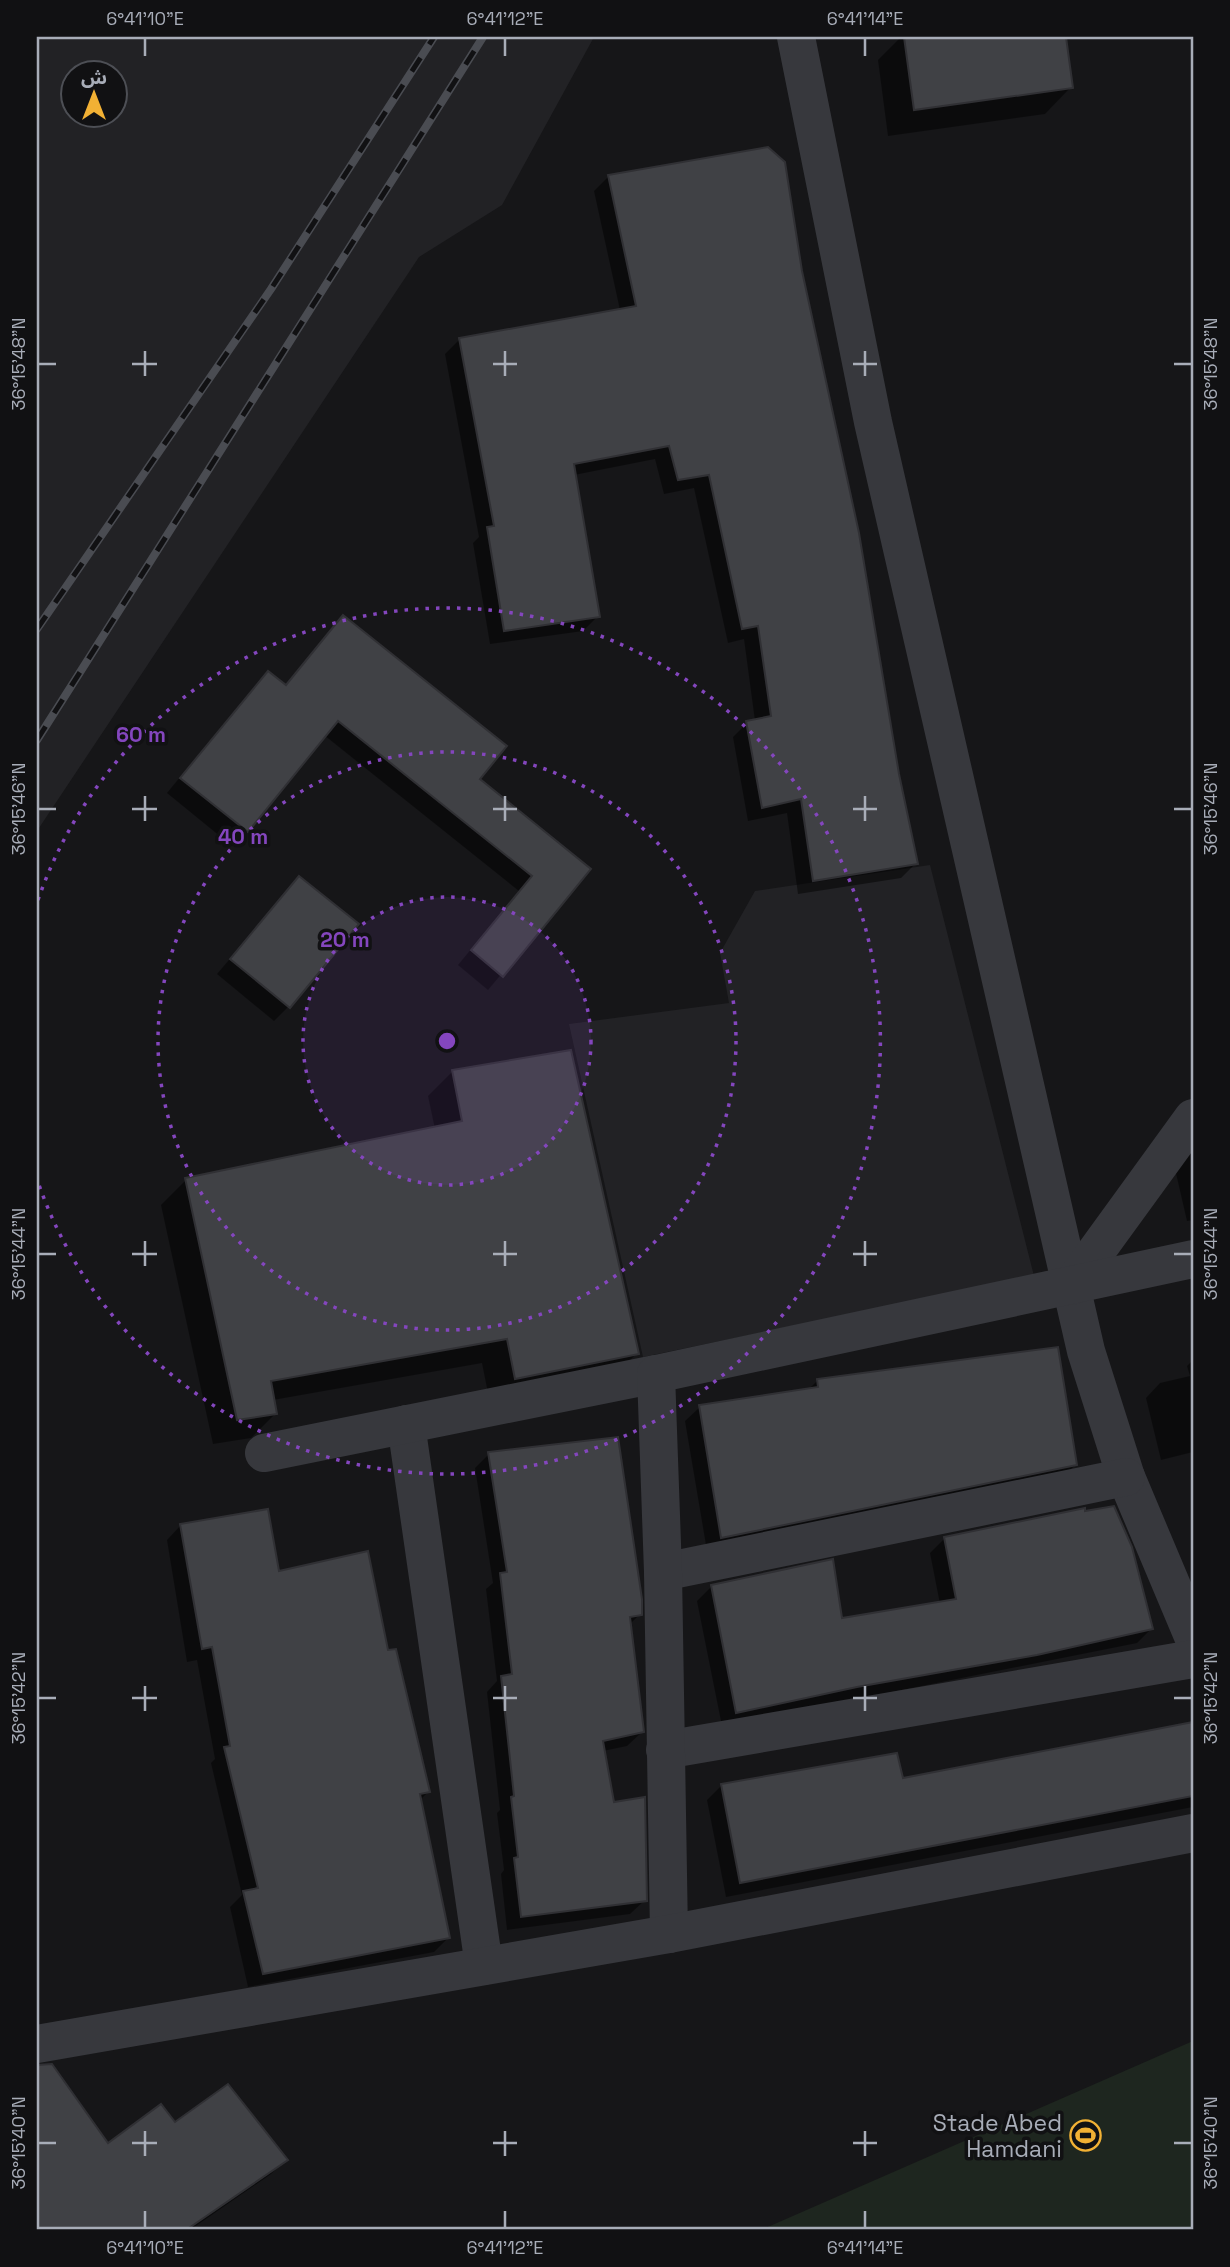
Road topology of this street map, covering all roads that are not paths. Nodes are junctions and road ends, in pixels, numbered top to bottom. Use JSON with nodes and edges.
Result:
{"nodes":[{"id":1,"x":796,"y":37,"type":"edge"},
{"id":2,"x":1193,"y":1118,"type":"edge"},
{"id":3,"x":1193,"y":1259,"type":"edge"},
{"id":4,"x":1071,"y":1286,"type":"junction"},
{"id":5,"x":656,"y":1374,"type":"junction"},
{"id":6,"x":406,"y":1424,"type":"junction"},
{"id":7,"x":264,"y":1453,"type":"dead end"},
{"id":8,"x":1126,"y":1477,"type":"junction"},
{"id":9,"x":663,"y":1573,"type":"junction"},
{"id":10,"x":1193,"y":1636,"type":"edge"},
{"id":11,"x":1193,"y":1659,"type":"edge"},
{"id":12,"x":665,"y":1750,"type":"junction"},
{"id":13,"x":1193,"y":1833,"type":"edge"},
{"id":14,"x":668,"y":1934,"type":"junction"},
{"id":15,"x":484,"y":1966,"type":"junction"},
{"id":16,"x":37,"y":2044,"type":"edge"}],
"edges":[{"from":1,"to":4,"type":"street"},
{"from":2,"to":4,"type":"street"},
{"from":3,"to":4,"type":"street"},
{"from":4,"to":5,"type":"street"},
{"from":4,"to":8,"type":"street"},
{"from":5,"to":6,"type":"street"},
{"from":5,"to":9,"type":"street"},
{"from":6,"to":7,"type":"street"},
{"from":6,"to":15,"type":"street"},
{"from":8,"to":9,"type":"street"},
{"from":8,"to":10,"type":"street"},
{"from":9,"to":12,"type":"street"},
{"from":11,"to":12,"type":"street"},
{"from":12,"to":14,"type":"street"},
{"from":13,"to":14,"type":"street"},
{"from":14,"to":15,"type":"street"},
{"from":15,"to":16,"type":"street"}]}
